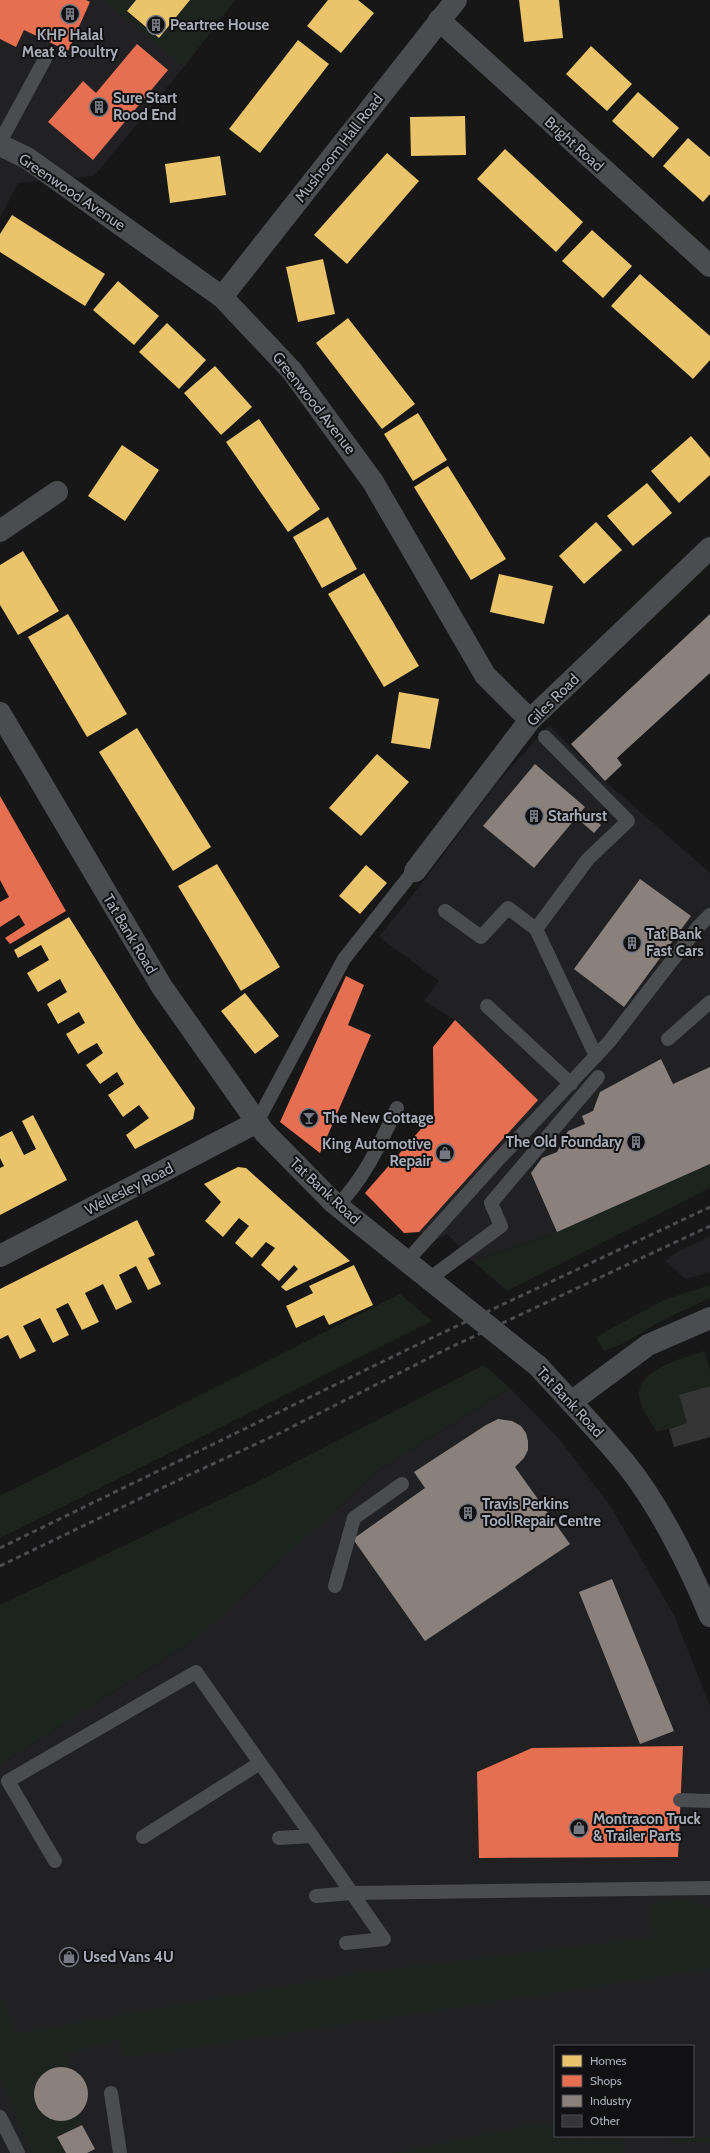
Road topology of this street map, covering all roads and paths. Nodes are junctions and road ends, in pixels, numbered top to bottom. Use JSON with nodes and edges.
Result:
{"nodes":[{"id":1,"x":456,"y":0,"type":"edge"},
{"id":2,"x":439,"y":20,"type":"junction"},
{"id":3,"x":45,"y":59,"type":"dead end"},
{"id":4,"x":0,"y":142,"type":"edge"},
{"id":5,"x":0,"y":145,"type":"edge"},
{"id":6,"x":710,"y":266,"type":"edge"},
{"id":7,"x":222,"y":297,"type":"junction"},
{"id":8,"x":57,"y":492,"type":"dead end"},
{"id":9,"x":0,"y":531,"type":"edge"},
{"id":10,"x":710,"y":548,"type":"edge"},
{"id":11,"x":0,"y":712,"type":"edge"},
{"id":12,"x":530,"y":720,"type":"junction"},
{"id":13,"x":545,"y":736,"type":"dead end"},
{"id":14,"x":412,"y":875,"type":"joint"},
{"id":15,"x":445,"y":911,"type":"dead end"},
{"id":16,"x":710,"y":914,"type":"edge"},
{"id":17,"x":536,"y":929,"type":"junction"},
{"id":18,"x":710,"y":1002,"type":"edge"},
{"id":19,"x":487,"y":1006,"type":"dead end"},
{"id":20,"x":668,"y":1039,"type":"dead end"},
{"id":21,"x":596,"y":1056,"type":"junction"},
{"id":22,"x":598,"y":1078,"type":"dead end"},
{"id":23,"x":571,"y":1084,"type":"junction"},
{"id":24,"x":397,"y":1108,"type":"dead end"},
{"id":25,"x":257,"y":1122,"type":"junction"},
{"id":26,"x":337,"y":1206,"type":"junction"},
{"id":27,"x":0,"y":1256,"type":"edge"},
{"id":28,"x":406,"y":1262,"type":"junction"},
{"id":29,"x":429,"y":1279,"type":"junction"},
{"id":30,"x":710,"y":1318,"type":"edge"},
{"id":31,"x":571,"y":1402,"type":"junction"},
{"id":32,"x":402,"y":1484,"type":"dead end"},
{"id":33,"x":334,"y":1586,"type":"dead end"},
{"id":34,"x":710,"y":1616,"type":"edge"},
{"id":35,"x":260,"y":1762,"type":"junction"},
{"id":36,"x":680,"y":1800,"type":"dead end"},
{"id":37,"x":710,"y":1801,"type":"edge"},
{"id":38,"x":312,"y":1836,"type":"junction"},
{"id":39,"x":143,"y":1837,"type":"dead end"},
{"id":40,"x":279,"y":1838,"type":"dead end"},
{"id":41,"x":55,"y":1861,"type":"dead end"},
{"id":42,"x":710,"y":1888,"type":"edge"},
{"id":43,"x":352,"y":1893,"type":"junction"},
{"id":44,"x":316,"y":1896,"type":"dead end"},
{"id":45,"x":346,"y":1943,"type":"dead end"},
{"id":46,"x":111,"y":2093,"type":"dead end"},
{"id":47,"x":0,"y":2117,"type":"edge"},
{"id":48,"x":18,"y":2153,"type":"edge"},
{"id":49,"x":120,"y":2153,"type":"edge"}],
"edges":[{"from":1,"to":2,"type":"street","name":"Mushroom Hall Road"},
{"from":2,"to":6,"type":"street","name":"Bright Road"},
{"from":2,"to":7,"type":"street","name":"Mushroom Hall Road"},
{"from":3,"to":4,"type":"lane"},
{"from":5,"to":7,"type":"street","name":"Greenwood Avenue"},
{"from":7,"to":12,"type":"street","name":"Greenwood Avenue"},
{"from":8,"to":9,"type":"street"},
{"from":10,"to":12,"type":"street","name":"Giles Road"},
{"from":11,"to":25,"type":"street","name":"Tat Bank Road"},
{"from":12,"to":14,"type":"street","name":"Giles Road"},
{"from":13,"to":17,"type":"lane"},
{"from":14,"to":25,"type":"lane"},
{"from":15,"to":17,"type":"lane"},
{"from":16,"to":21,"type":"lane"},
{"from":17,"to":21,"type":"lane"},
{"from":18,"to":20,"type":"lane"},
{"from":19,"to":23,"type":"lane"},
{"from":21,"to":23,"type":"lane"},
{"from":22,"to":29,"type":"lane"},
{"from":23,"to":28,"type":"lane"},
{"from":24,"to":26,"type":"lane"},
{"from":25,"to":26,"type":"street","name":"Tat Bank Road"},
{"from":25,"to":27,"type":"street","name":"Wellesley Road"},
{"from":26,"to":28,"type":"street","name":"Tat Bank Road"},
{"from":28,"to":29,"type":"street","name":"Tat Bank Road"},
{"from":29,"to":31,"type":"street","name":"Tat Bank Road","bridge":true},
{"from":30,"to":31,"type":"street"},
{"from":31,"to":34,"type":"street","name":"Tat Bank Road"},
{"from":32,"to":33,"type":"lane"},
{"from":35,"to":38,"type":"lane"},
{"from":35,"to":39,"type":"lane"},
{"from":35,"to":41,"type":"lane"},
{"from":36,"to":37,"type":"lane"},
{"from":38,"to":40,"type":"lane"},
{"from":38,"to":43,"type":"lane"},
{"from":42,"to":43,"type":"lane"},
{"from":43,"to":44,"type":"lane"},
{"from":43,"to":45,"type":"lane"},
{"from":46,"to":49,"type":"lane"},
{"from":47,"to":48,"type":"lane"}]}
